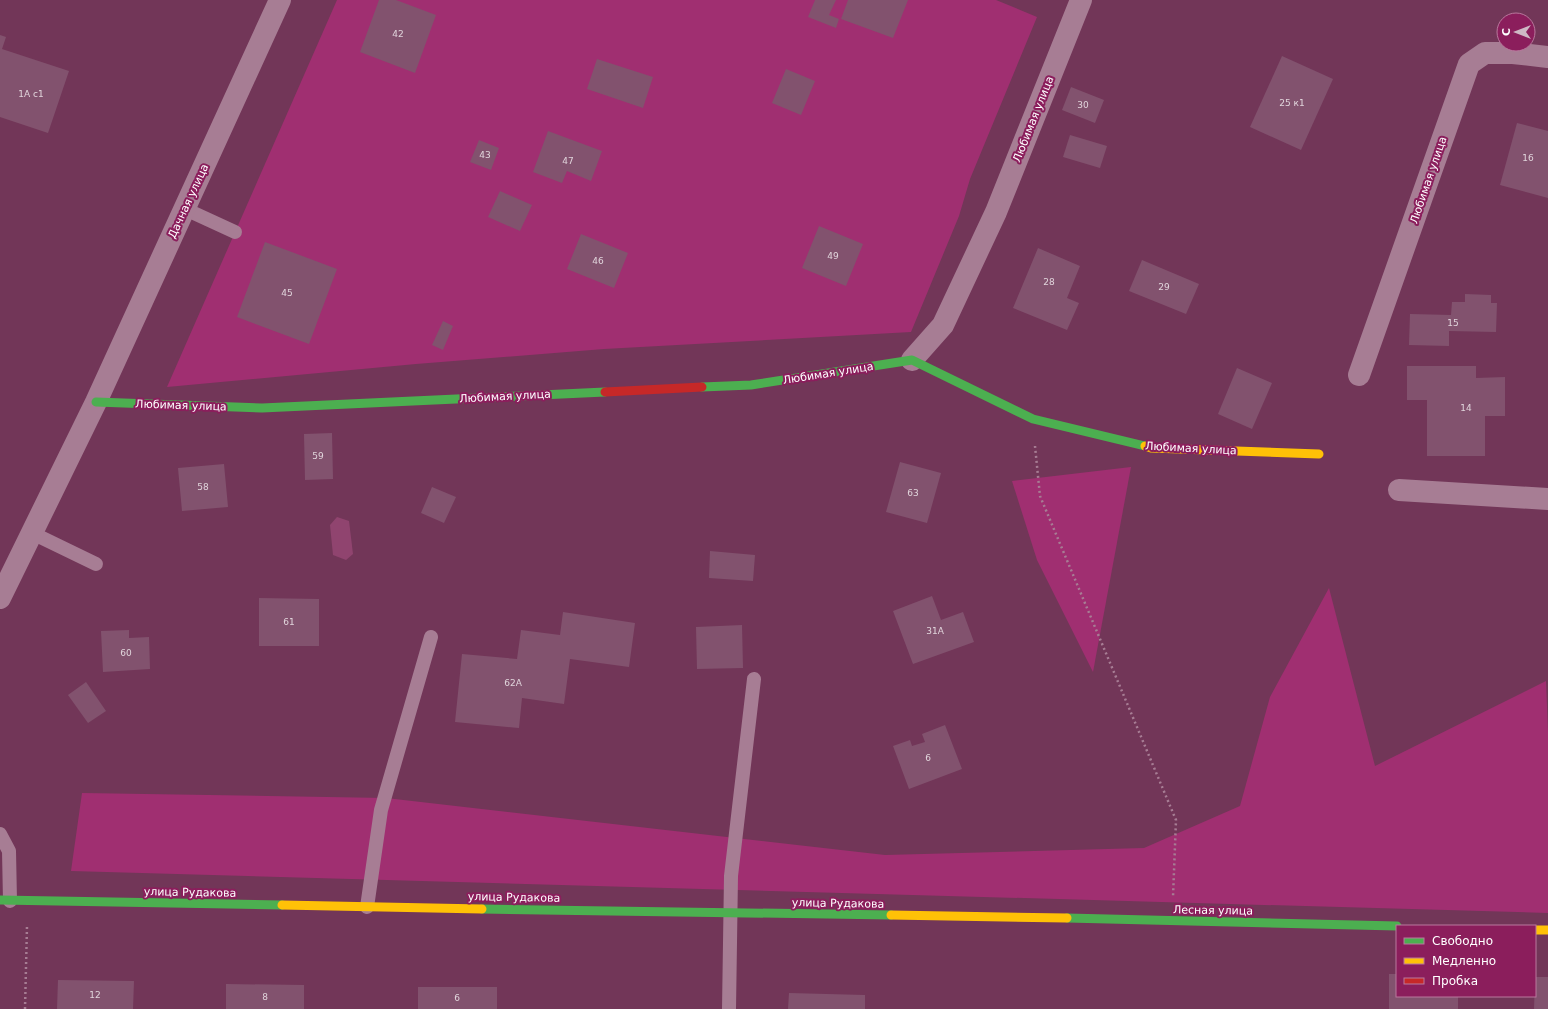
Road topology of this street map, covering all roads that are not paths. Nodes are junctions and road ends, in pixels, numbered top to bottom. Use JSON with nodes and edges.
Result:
{"nodes":[{"id":1,"x":280,"y":0,"type":"edge"},
{"id":2,"x":1081,"y":0,"type":"edge"},
{"id":3,"x":1548,"y":56,"type":"edge"},
{"id":4,"x":185,"y":209,"type":"junction"},
{"id":5,"x":235,"y":232,"type":"dead end"},
{"id":6,"x":912,"y":360,"type":"junction"},
{"id":7,"x":1359,"y":375,"type":"dead end"},
{"id":8,"x":96,"y":402,"type":"junction"},
{"id":9,"x":1319,"y":454,"type":"dead end"},
{"id":10,"x":1399,"y":490,"type":"dead end"},
{"id":11,"x":1548,"y":499,"type":"edge"},
{"id":12,"x":32,"y":533,"type":"junction"},
{"id":13,"x":96,"y":564,"type":"dead end"},
{"id":14,"x":0,"y":598,"type":"edge"},
{"id":15,"x":431,"y":637,"type":"dead end"},
{"id":16,"x":754,"y":679,"type":"dead end"},
{"id":17,"x":0,"y":834,"type":"edge"},
{"id":18,"x":5,"y":901,"type":"edge"},
{"id":19,"x":367,"y":907,"type":"junction"},
{"id":20,"x":731,"y":913,"type":"junction"},
{"id":21,"x":1028,"y":917,"type":"joint"},
{"id":22,"x":1396,"y":926,"type":"edge"},
{"id":23,"x":1536,"y":930,"type":"edge"},
{"id":24,"x":1548,"y":930,"type":"edge"},
{"id":25,"x":729,"y":1009,"type":"edge"}],
"edges":[{"from":1,"to":4,"type":"street","name":"Дачная улица"},
{"from":2,"to":6,"type":"street","name":"Любимая улица"},
{"from":3,"to":7,"type":"street","name":"Любимая улица"},
{"from":4,"to":5,"type":"lane"},
{"from":4,"to":8,"type":"street","name":"Дачная улица"},
{"from":6,"to":8,"type":"main road","name":"Любимая улица"},
{"from":6,"to":9,"type":"main road","name":"Любимая улица"},
{"from":8,"to":12,"type":"street","name":"Дачная улица"},
{"from":10,"to":11,"type":"street"},
{"from":12,"to":13,"type":"lane"},
{"from":12,"to":14,"type":"street","name":"Дачная улица"},
{"from":15,"to":19,"type":"lane"},
{"from":16,"to":20,"type":"lane"},
{"from":17,"to":18,"type":"lane"},
{"from":18,"to":19,"type":"main road","name":"улица Рудакова"},
{"from":19,"to":20,"type":"main road","name":"улица Рудакова"},
{"from":20,"to":21,"type":"main road","name":"улица Рудакова"},
{"from":20,"to":25,"type":"lane"},
{"from":21,"to":22,"type":"main road","name":"Лесная улица"},
{"from":23,"to":24,"type":"main road"}]}
